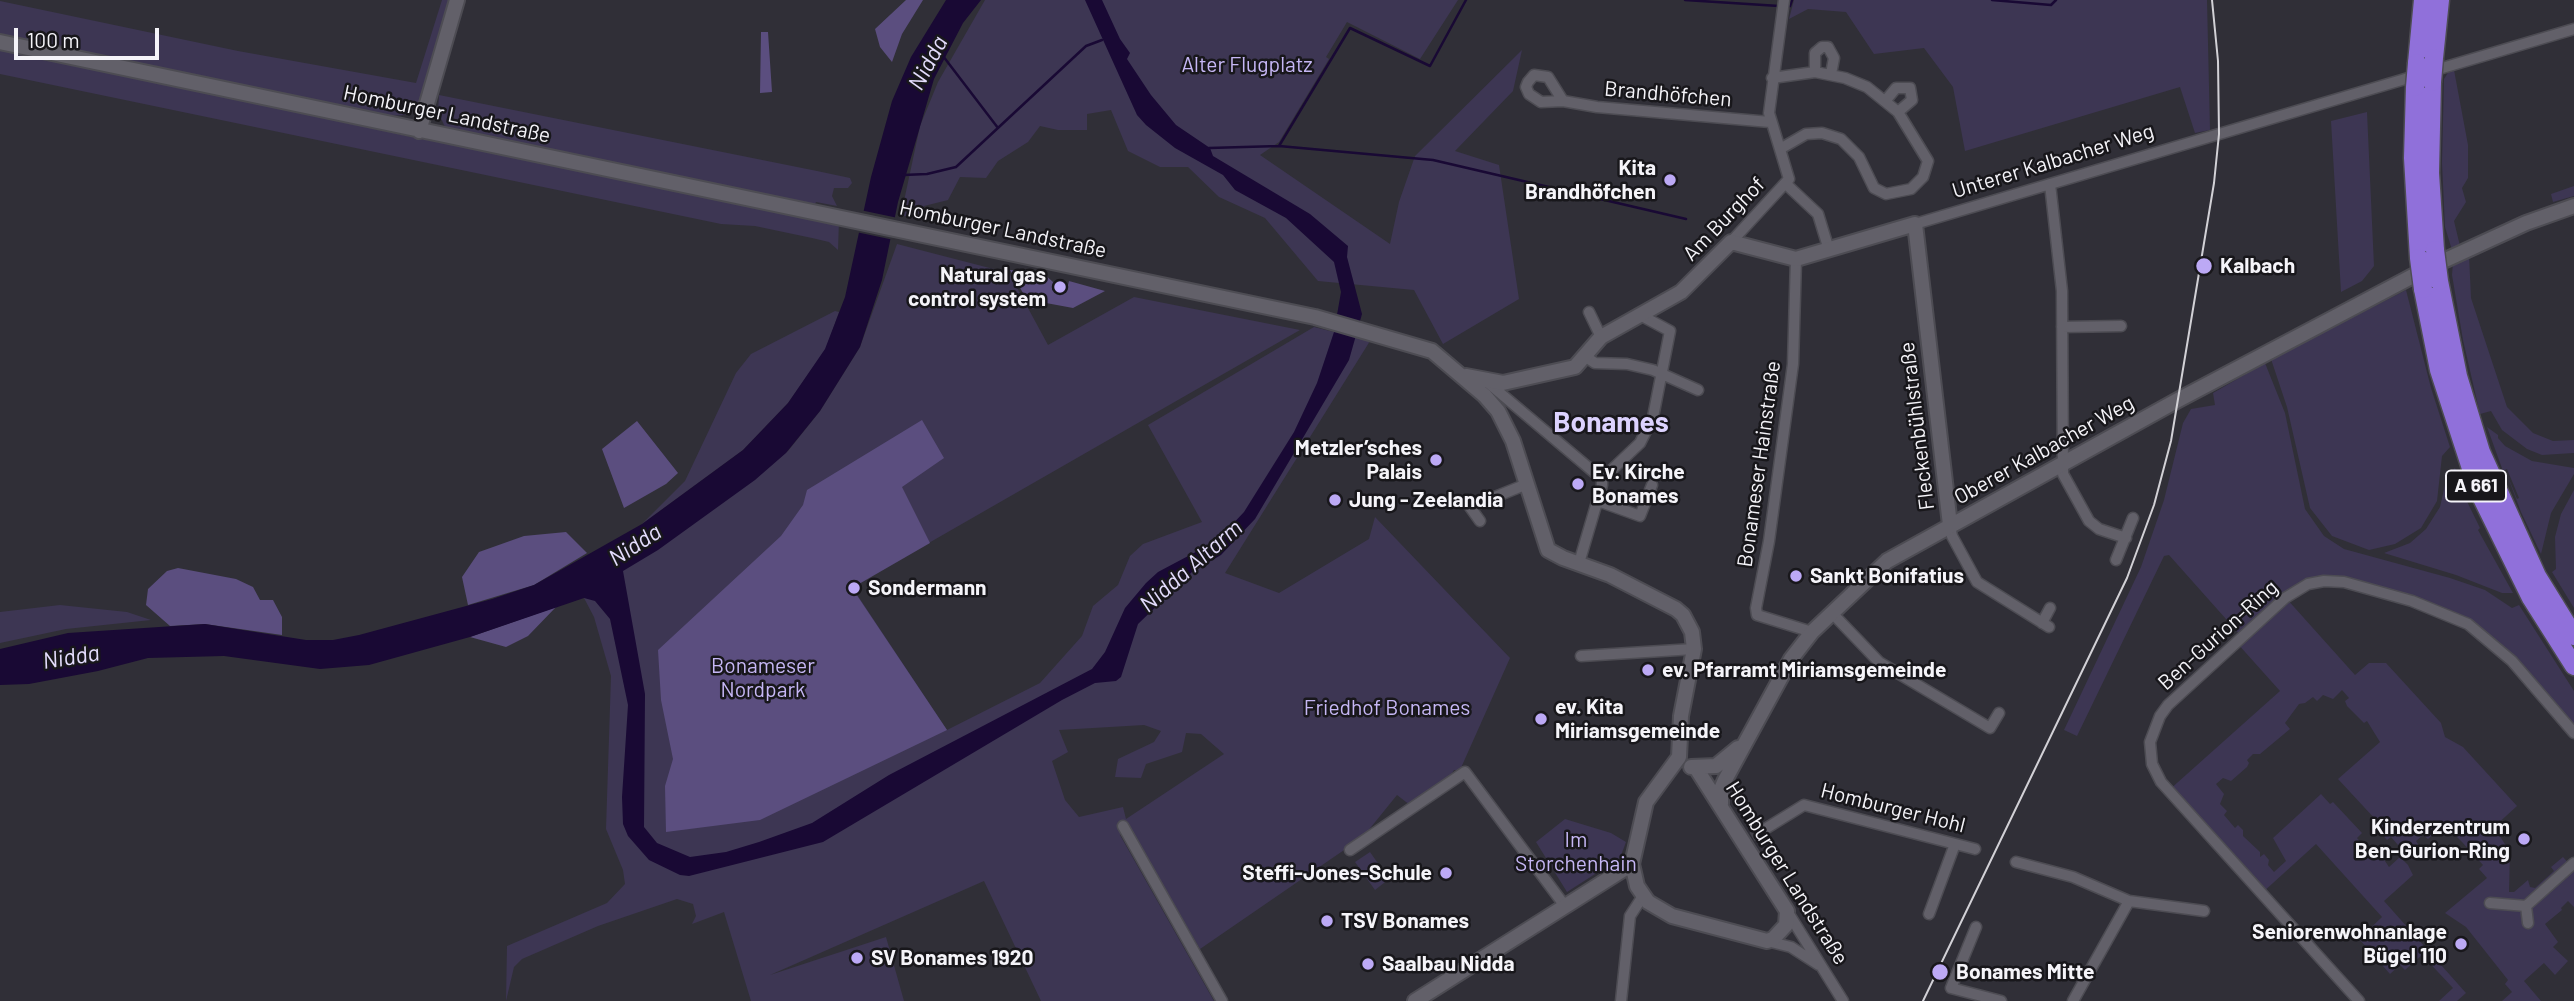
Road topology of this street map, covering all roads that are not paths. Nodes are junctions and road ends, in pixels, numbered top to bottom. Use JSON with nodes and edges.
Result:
{"nodes":[{"id":1,"x":457,"y":0,"type":"edge"},
{"id":2,"x":2423,"y":0,"type":"edge"},
{"id":3,"x":2440,"y":0,"type":"edge"},
{"id":4,"x":1783,"y":4,"type":"edge"},
{"id":5,"x":2574,"y":29,"type":"edge"},
{"id":6,"x":0,"y":42,"type":"edge"},
{"id":7,"x":2425,"y":60,"type":"junction"},
{"id":8,"x":1815,"y":72,"type":"junction"},
{"id":9,"x":1830,"y":74,"type":"junction"},
{"id":10,"x":1772,"y":78,"type":"junction"},
{"id":11,"x":1886,"y":100,"type":"junction"},
{"id":12,"x":1563,"y":101,"type":"dead end"},
{"id":13,"x":1898,"y":113,"type":"junction"},
{"id":14,"x":1770,"y":122,"type":"junction"},
{"id":15,"x":419,"y":131,"type":"junction"},
{"id":16,"x":1780,"y":149,"type":"junction"},
{"id":17,"x":1786,"y":184,"type":"junction"},
{"id":18,"x":2050,"y":184,"type":"junction"},
{"id":19,"x":2574,"y":206,"type":"edge"},
{"id":20,"x":1914,"y":224,"type":"junction"},
{"id":21,"x":1731,"y":242,"type":"junction"},
{"id":22,"x":1829,"y":250,"type":"junction"},
{"id":23,"x":1796,"y":259,"type":"junction"},
{"id":24,"x":2429,"y":269,"type":"junction"},
{"id":25,"x":1589,"y":312,"type":"dead end"},
{"id":26,"x":1642,"y":316,"type":"junction"},
{"id":27,"x":2121,"y":326,"type":"dead end"},
{"id":28,"x":2062,"y":327,"type":"junction"},
{"id":29,"x":1601,"y":337,"type":"junction"},
{"id":30,"x":1586,"y":358,"type":"junction"},
{"id":31,"x":1664,"y":373,"type":"junction"},
{"id":32,"x":1698,"y":390,"type":"dead end"},
{"id":33,"x":1492,"y":395,"type":"junction"},
{"id":34,"x":2062,"y":464,"type":"junction"},
{"id":35,"x":1602,"y":479,"type":"junction"},
{"id":36,"x":1527,"y":484,"type":"junction"},
{"id":37,"x":1652,"y":485,"type":"dead end"},
{"id":38,"x":1598,"y":501,"type":"junction"},
{"id":39,"x":2133,"y":518,"type":"dead end"},
{"id":40,"x":1480,"y":521,"type":"dead end"},
{"id":41,"x":1950,"y":525,"type":"junction"},
{"id":42,"x":2126,"y":538,"type":"junction"},
{"id":43,"x":2116,"y":560,"type":"dead end"},
{"id":44,"x":1579,"y":563,"type":"junction"},
{"id":45,"x":2050,"y":608,"type":"dead end"},
{"id":46,"x":1832,"y":613,"type":"junction"},
{"id":47,"x":1812,"y":632,"type":"junction"},
{"id":48,"x":2574,"y":636,"type":"edge"},
{"id":49,"x":1694,"y":649,"type":"junction"},
{"id":50,"x":1581,"y":656,"type":"dead end"},
{"id":51,"x":2574,"y":666,"type":"edge"},
{"id":52,"x":1999,"y":713,"type":"dead end"},
{"id":53,"x":2574,"y":733,"type":"edge"},
{"id":54,"x":1744,"y":742,"type":"junction"},
{"id":55,"x":1676,"y":764,"type":"junction"},
{"id":56,"x":1696,"y":768,"type":"junction"},
{"id":57,"x":1721,"y":804,"type":"junction"},
{"id":58,"x":1123,"y":826,"type":"dead end"},
{"id":59,"x":1765,"y":829,"type":"tunnel mouth"},
{"id":60,"x":1955,"y":844,"type":"junction"},
{"id":61,"x":1975,"y":849,"type":"dead end"},
{"id":62,"x":1350,"y":850,"type":"dead end"},
{"id":63,"x":2016,"y":862,"type":"dead end"},
{"id":64,"x":2574,"y":863,"type":"edge"},
{"id":65,"x":1632,"y":864,"type":"junction"},
{"id":66,"x":1643,"y":896,"type":"junction"},
{"id":67,"x":2129,"y":901,"type":"junction"},
{"id":68,"x":2490,"y":903,"type":"dead end"},
{"id":69,"x":1565,"y":906,"type":"junction"},
{"id":70,"x":2526,"y":906,"type":"junction"},
{"id":71,"x":1787,"y":911,"type":"junction"},
{"id":72,"x":2204,"y":911,"type":"dead end"},
{"id":73,"x":1929,"y":914,"type":"dead end"},
{"id":74,"x":2528,"y":923,"type":"dead end"},
{"id":75,"x":1976,"y":927,"type":"dead end"},
{"id":76,"x":1767,"y":941,"type":"junction"},
{"id":77,"x":1822,"y":967,"type":"junction"},
{"id":78,"x":1222,"y":1001,"type":"edge"},
{"id":79,"x":1415,"y":1001,"type":"edge"},
{"id":80,"x":1621,"y":1001,"type":"edge"},
{"id":81,"x":1843,"y":1001,"type":"edge"},
{"id":82,"x":2001,"y":1001,"type":"edge"},
{"id":83,"x":2073,"y":1001,"type":"edge"},
{"id":84,"x":2359,"y":1001,"type":"edge"}],
"edges":[{"from":1,"to":15,"type":"street"},
{"from":2,"to":7,"type":"highway","number":"A 661"},
{"from":3,"to":7,"type":"highway","number":"A 661"},
{"from":4,"to":10,"type":"street","name":"Am Burghof"},
{"from":5,"to":18,"type":"street","name":"Unterer Kalbacher Weg"},
{"from":6,"to":15,"type":"street","name":"Homburger Landstraße"},
{"from":7,"to":24,"type":"highway","number":"A 661","bridge":true},
{"from":8,"to":9,"type":"street"},
{"from":8,"to":9,"type":"street"},
{"from":8,"to":10,"type":"street"},
{"from":9,"to":11,"type":"street"},
{"from":10,"to":14,"type":"street","name":"Am Burghof"},
{"from":11,"to":13,"type":"street"},
{"from":11,"to":13,"type":"street"},
{"from":12,"to":14,"type":"street","name":"Brandhöfchen"},
{"from":13,"to":16,"type":"street"},
{"from":14,"to":16,"type":"street","name":"Am Burghof"},
{"from":15,"to":33,"type":"street","name":"Homburger Landstraße"},
{"from":16,"to":17,"type":"street","name":"Am Burghof"},
{"from":17,"to":21,"type":"street","name":"Am Burghof"},
{"from":17,"to":22,"type":"street"},
{"from":18,"to":20,"type":"street","name":"Unterer Kalbacher Weg"},
{"from":18,"to":28,"type":"street"},
{"from":19,"to":24,"type":"street","name":"Oberer Kalbacher Weg"},
{"from":20,"to":22,"type":"street","name":"Unterer Kalbacher Weg"},
{"from":20,"to":41,"type":"street","name":"Fleckenbühlstraße"},
{"from":21,"to":23,"type":"street","name":"Unterer Kalbacher Weg"},
{"from":21,"to":26,"type":"street","name":"Am Burghof"},
{"from":22,"to":23,"type":"street","name":"Unterer Kalbacher Weg"},
{"from":23,"to":47,"type":"street","name":"Bonameser Hainstraße"},
{"from":24,"to":34,"type":"street","name":"Oberer Kalbacher Weg"},
{"from":24,"to":48,"type":"highway","number":"A 661"},
{"from":24,"to":51,"type":"highway","number":"A 661"},
{"from":25,"to":29,"type":"street"},
{"from":26,"to":29,"type":"street","name":"Am Burghof"},
{"from":26,"to":31,"type":"street"},
{"from":27,"to":28,"type":"street"},
{"from":28,"to":34,"type":"street"},
{"from":29,"to":30,"type":"street","name":"Am Burghof"},
{"from":30,"to":31,"type":"street"},
{"from":30,"to":33,"type":"street"},
{"from":31,"to":32,"type":"street"},
{"from":31,"to":35,"type":"street"},
{"from":33,"to":35,"type":"street","name":"Homburger Landstraße"},
{"from":33,"to":36,"type":"street"},
{"from":34,"to":41,"type":"street","name":"Oberer Kalbacher Weg"},
{"from":34,"to":42,"type":"street"},
{"from":35,"to":38,"type":"street"},
{"from":36,"to":40,"type":"street"},
{"from":36,"to":44,"type":"street"},
{"from":37,"to":38,"type":"street"},
{"from":38,"to":44,"type":"street"},
{"from":39,"to":42,"type":"street"},
{"from":41,"to":45,"type":"street","name":"Fleckenbühlstraße"},
{"from":41,"to":46,"type":"street","name":"Oberer Kalbacher Weg"},
{"from":42,"to":43,"type":"street"},
{"from":44,"to":49,"type":"street"},
{"from":46,"to":47,"type":"street","name":"Oberer Kalbacher Weg"},
{"from":46,"to":52,"type":"street"},
{"from":47,"to":54,"type":"street","name":"Oberer Kalbacher Weg"},
{"from":49,"to":50,"type":"street"},
{"from":49,"to":55,"type":"street"},
{"from":53,"to":84,"type":"street","name":"Ben-Gurion-Ring"},
{"from":54,"to":56,"type":"street","name":"Oberer Kalbacher Weg"},
{"from":54,"to":57,"type":"street","name":"Oberer Kalbacher Weg"},
{"from":55,"to":56,"type":"street"},
{"from":55,"to":65,"type":"street"},
{"from":56,"to":57,"type":"street","name":"Homburger Landstraße"},
{"from":57,"to":71,"type":"street","name":"Homburger Landstraße"},
{"from":58,"to":78,"type":"street"},
{"from":59,"to":60,"type":"street","name":"Homburger Hohl"},
{"from":60,"to":61,"type":"street","name":"Homburger Hohl"},
{"from":60,"to":73,"type":"street"},
{"from":62,"to":69,"type":"street"},
{"from":63,"to":67,"type":"street"},
{"from":64,"to":70,"type":"street"},
{"from":65,"to":66,"type":"street"},
{"from":65,"to":69,"type":"street"},
{"from":66,"to":76,"type":"street"},
{"from":66,"to":80,"type":"street"},
{"from":67,"to":72,"type":"street"},
{"from":67,"to":83,"type":"street"},
{"from":68,"to":70,"type":"street"},
{"from":69,"to":79,"type":"street"},
{"from":70,"to":74,"type":"street"},
{"from":71,"to":76,"type":"street"},
{"from":71,"to":77,"type":"street","name":"Homburger Landstraße"},
{"from":75,"to":82,"type":"street"},
{"from":76,"to":77,"type":"street"},
{"from":77,"to":81,"type":"street","name":"Homburger Landstraße"}]}
